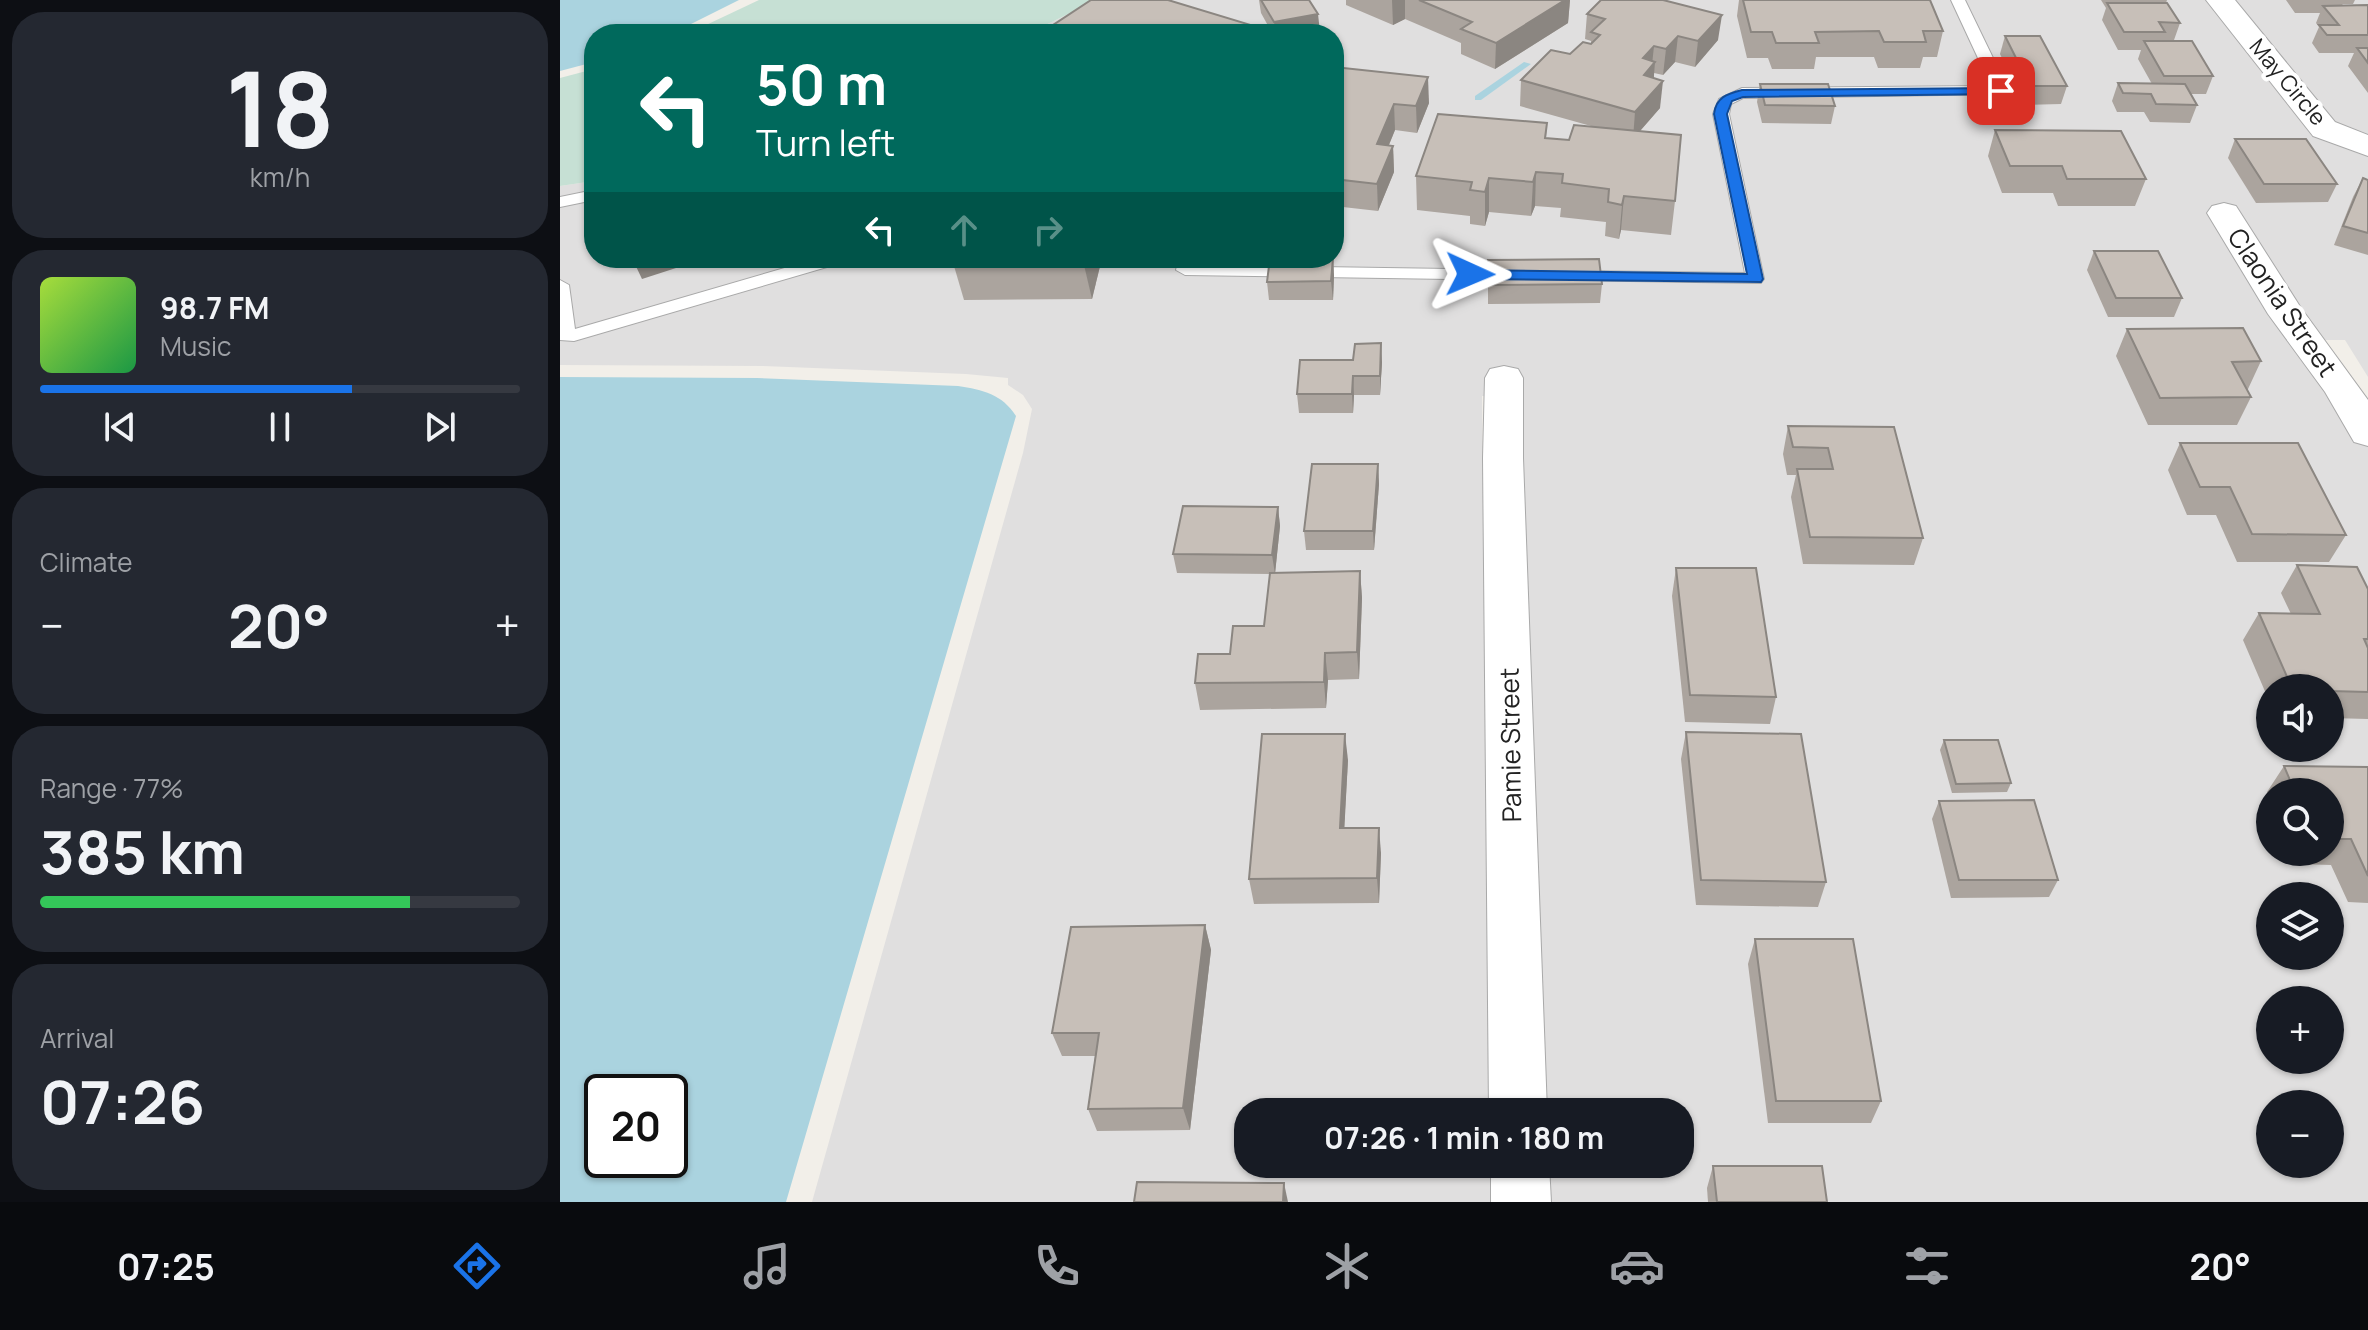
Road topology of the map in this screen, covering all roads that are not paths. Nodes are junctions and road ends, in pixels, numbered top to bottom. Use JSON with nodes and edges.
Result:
{"nodes":[{"id":1,"x":1958,"y":0,"type":"edge"},
{"id":2,"x":2220,"y":0,"type":"edge"},
{"id":3,"x":2368,"y":146,"type":"edge"},
{"id":4,"x":584,"y":197,"type":"edge"},
{"id":5,"x":560,"y":202,"type":"edge"},
{"id":6,"x":2224,"y":213,"type":"dead end"},
{"id":7,"x":804,"y":268,"type":"edge"},
{"id":8,"x":1186,"y":268,"type":"edge"},
{"id":9,"x":560,"y":285,"type":"edge"},
{"id":10,"x":1504,"y":378,"type":"dead end"},
{"id":11,"x":2368,"y":433,"type":"edge"},
{"id":12,"x":1518,"y":1098,"type":"edge"},
{"id":13,"x":1520,"y":1178,"type":"edge"},
{"id":14,"x":1521,"y":1202,"type":"edge"}],
"edges":[{"from":1,"to":8,"type":"lane"},
{"from":2,"to":3,"type":"street","name":"May Circle"},
{"from":4,"to":5,"type":"lane"},
{"from":6,"to":11,"type":"street","name":"Claonia Street"},
{"from":7,"to":9,"type":"lane"},
{"from":10,"to":12,"type":"street","name":"Pamie Street"},
{"from":13,"to":14,"type":"street"}]}
